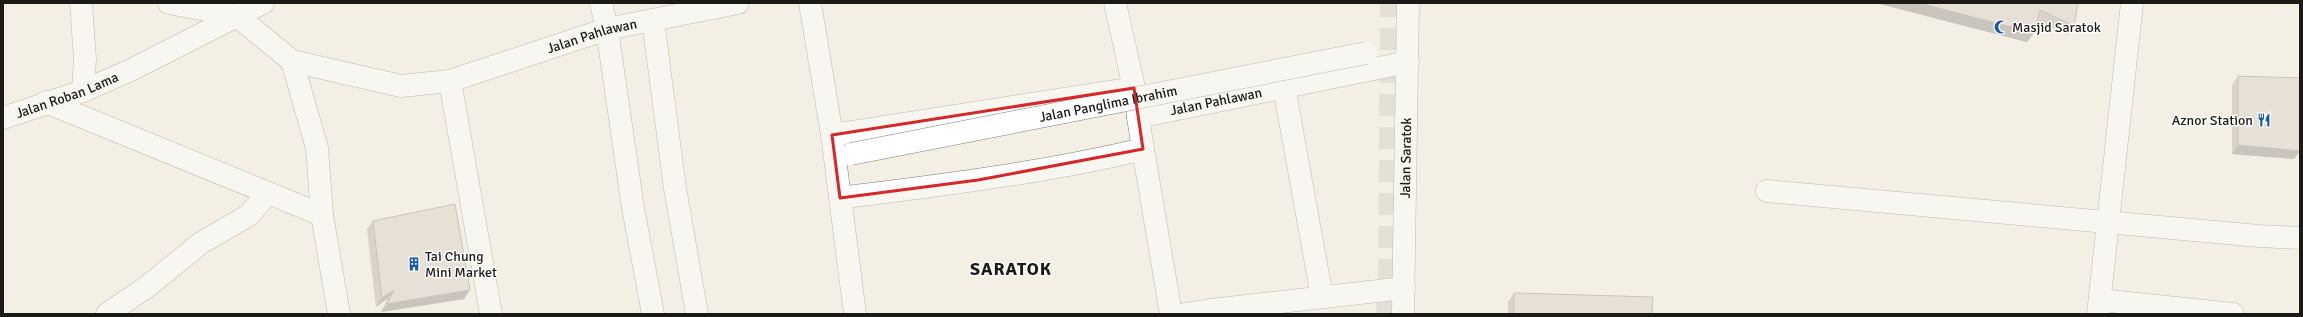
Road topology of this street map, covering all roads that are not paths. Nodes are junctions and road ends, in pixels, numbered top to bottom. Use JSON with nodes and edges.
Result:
{"nodes":[{"id":1,"x":81,"y":3,"type":"edge"},
{"id":2,"x":169,"y":3,"type":"edge"},
{"id":3,"x":263,"y":3,"type":"edge"},
{"id":4,"x":601,"y":3,"type":"edge"},
{"id":5,"x":738,"y":3,"type":"edge"},
{"id":6,"x":810,"y":3,"type":"edge"},
{"id":7,"x":1115,"y":3,"type":"edge"},
{"id":8,"x":1408,"y":3,"type":"edge"},
{"id":9,"x":2132,"y":3,"type":"edge"},
{"id":10,"x":237,"y":16,"type":"junction"},
{"id":11,"x":653,"y":21,"type":"junction"},
{"id":12,"x":607,"y":29,"type":"junction"},
{"id":13,"x":1366,"y":53,"type":"dead end"},
{"id":14,"x":292,"y":61,"type":"junction"},
{"id":15,"x":1408,"y":62,"type":"junction"},
{"id":16,"x":450,"y":81,"type":"junction"},
{"id":17,"x":1284,"y":87,"type":"junction"},
{"id":18,"x":1134,"y":88,"type":"junction"},
{"id":19,"x":83,"y":91,"type":"junction"},
{"id":20,"x":46,"y":102,"type":"junction"},
{"id":21,"x":1138,"y":117,"type":"junction"},
{"id":22,"x":3,"y":118,"type":"edge"},
{"id":23,"x":832,"y":136,"type":"junction"},
{"id":24,"x":1143,"y":149,"type":"junction"},
{"id":25,"x":851,"y":154,"type":"dead end"},
{"id":26,"x":1767,"y":191,"type":"dead end"},
{"id":27,"x":268,"y":193,"type":"junction"},
{"id":28,"x":840,"y":198,"type":"junction"},
{"id":29,"x":322,"y":215,"type":"junction"},
{"id":30,"x":2108,"y":222,"type":"junction"},
{"id":31,"x":2300,"y":238,"type":"edge"},
{"id":32,"x":1404,"y":288,"type":"junction"},
{"id":33,"x":1322,"y":297,"type":"junction"},
{"id":34,"x":2099,"y":307,"type":"edge"},
{"id":35,"x":1211,"y":312,"type":"edge"},
{"id":36,"x":106,"y":314,"type":"edge"},
{"id":37,"x":339,"y":314,"type":"edge"},
{"id":38,"x":491,"y":314,"type":"edge"},
{"id":39,"x":653,"y":314,"type":"edge"},
{"id":40,"x":697,"y":314,"type":"edge"},
{"id":41,"x":855,"y":314,"type":"edge"},
{"id":42,"x":1171,"y":314,"type":"edge"},
{"id":43,"x":1185,"y":314,"type":"edge"},
{"id":44,"x":1403,"y":314,"type":"edge"},
{"id":45,"x":2233,"y":314,"type":"edge"}],
"edges":[{"from":1,"to":19,"type":"street"},
{"from":2,"to":10,"type":"street"},
{"from":3,"to":10,"type":"street"},
{"from":4,"to":12,"type":"street"},
{"from":5,"to":11,"type":"street","name":"Jalan Pahlawan"},
{"from":6,"to":23,"type":"street"},
{"from":7,"to":18,"type":"street"},
{"from":8,"to":15,"type":"street","name":"Jalan Saratok"},
{"from":9,"to":30,"type":"street"},
{"from":10,"to":14,"type":"street"},
{"from":10,"to":19,"type":"street","name":"Jalan Roban Lama"},
{"from":11,"to":12,"type":"street","name":"Jalan Pahlawan"},
{"from":11,"to":40,"type":"street"},
{"from":12,"to":16,"type":"street","name":"Jalan Pahlawan"},
{"from":12,"to":39,"type":"street"},
{"from":13,"to":25,"type":"street","name":"Jalan Panglima Ibrahim","bridge":true},
{"from":14,"to":16,"type":"street","name":"Jalan Pahlawan"},
{"from":14,"to":29,"type":"street"},
{"from":15,"to":17,"type":"street","name":"Jalan Pahlawan"},
{"from":15,"to":32,"type":"street","name":"Jalan Saratok"},
{"from":16,"to":38,"type":"street"},
{"from":17,"to":21,"type":"street","name":"Jalan Pahlawan"},
{"from":17,"to":33,"type":"street"},
{"from":18,"to":21,"type":"street"},
{"from":18,"to":23,"type":"street"},
{"from":19,"to":20,"type":"street","name":"Jalan Roban Lama"},
{"from":20,"to":22,"type":"street","name":"Jalan Roban Lama"},
{"from":20,"to":27,"type":"street"},
{"from":21,"to":24,"type":"street"},
{"from":23,"to":28,"type":"street"},
{"from":24,"to":28,"type":"street"},
{"from":24,"to":42,"type":"street"},
{"from":26,"to":30,"type":"street"},
{"from":27,"to":29,"type":"street"},
{"from":27,"to":36,"type":"street"},
{"from":28,"to":41,"type":"street"},
{"from":29,"to":37,"type":"street"},
{"from":30,"to":31,"type":"street"},
{"from":30,"to":34,"type":"street"},
{"from":32,"to":33,"type":"street"},
{"from":32,"to":44,"type":"street","name":"Jalan Saratok"},
{"from":33,"to":35,"type":"street"},
{"from":34,"to":45,"type":"street"},
{"from":35,"to":43,"type":"street"}]}
